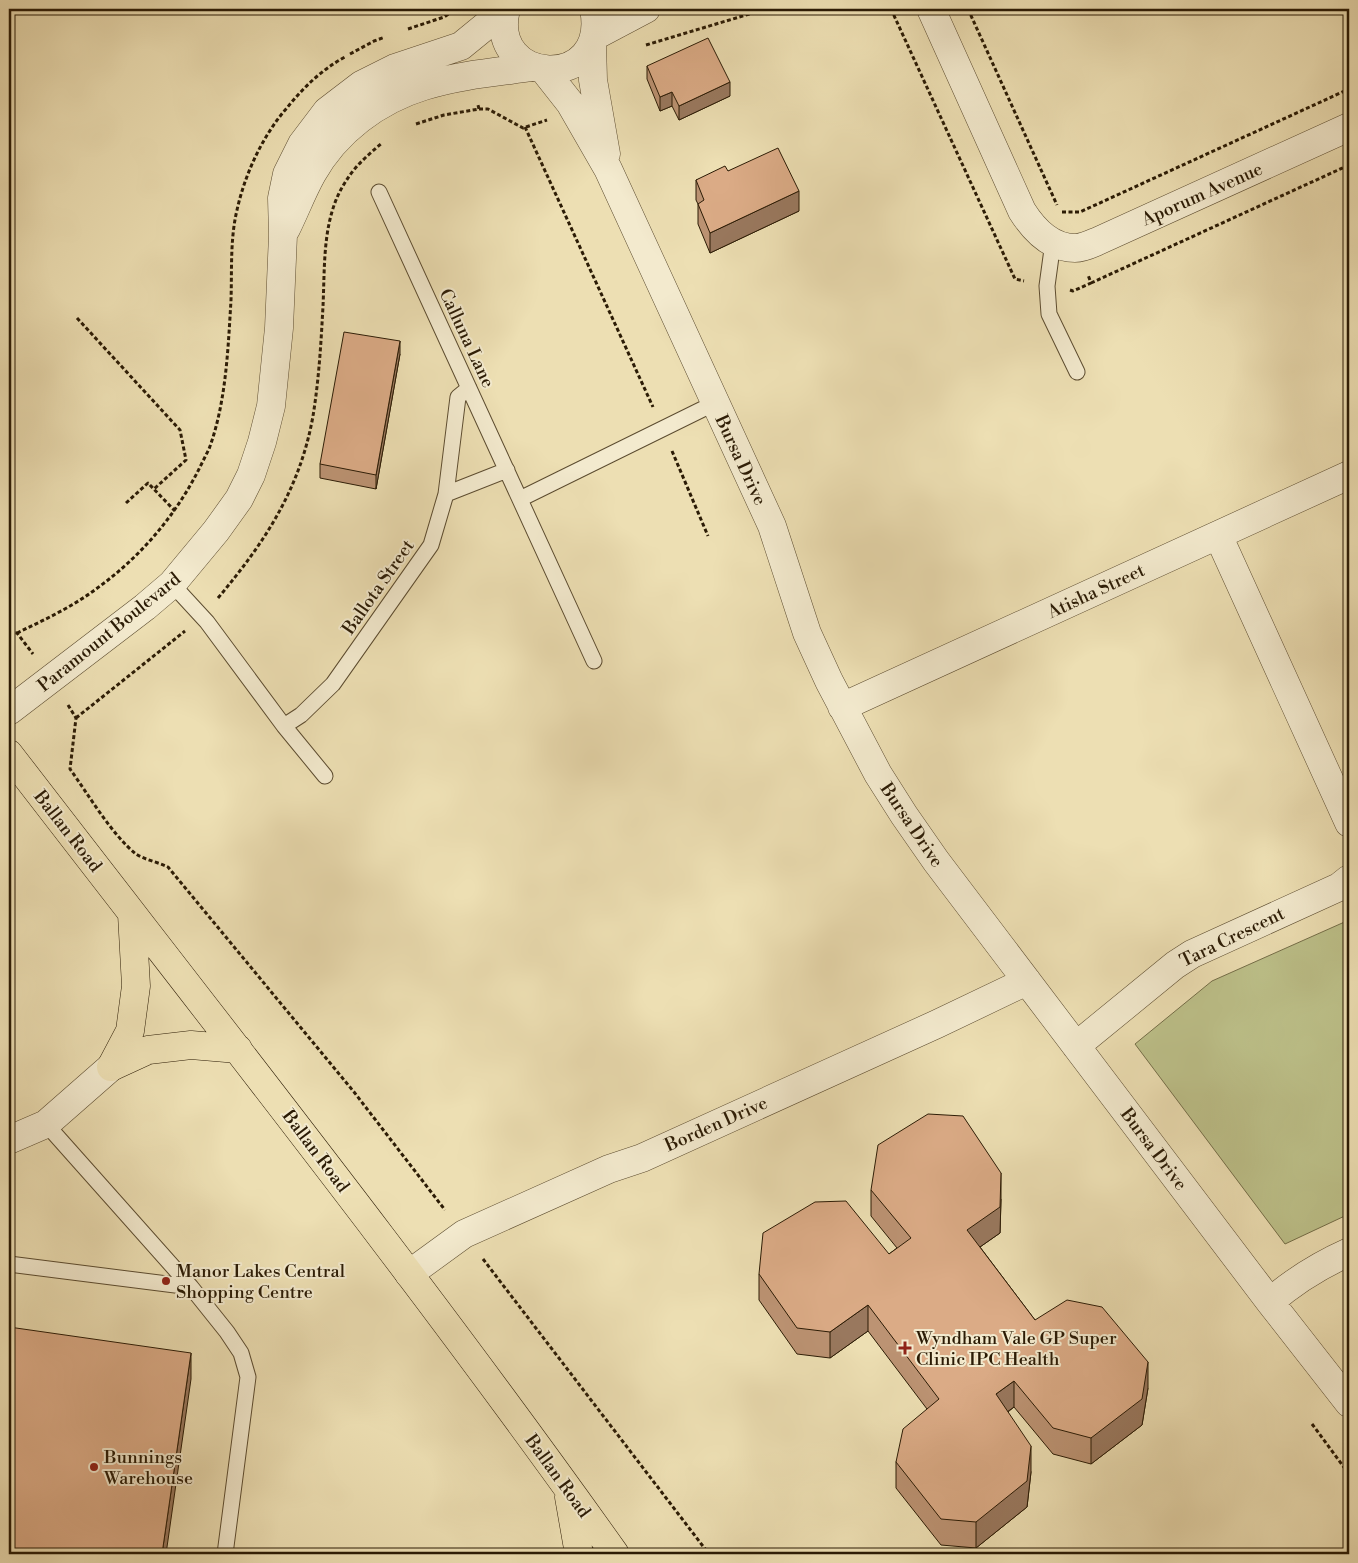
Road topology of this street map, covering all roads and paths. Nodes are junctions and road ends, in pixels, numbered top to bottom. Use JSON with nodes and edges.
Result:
{"nodes":[{"id":1,"x":456,"y":9,"type":"edge"},
{"id":2,"x":505,"y":9,"type":"edge"},
{"id":3,"x":594,"y":9,"type":"edge"},
{"id":4,"x":646,"y":9,"type":"edge"},
{"id":5,"x":766,"y":9,"type":"edge"},
{"id":6,"x":931,"y":9,"type":"edge"},
{"id":7,"x":968,"y":9,"type":"edge"},
{"id":8,"x":400,"y":32,"type":"dead end"},
{"id":9,"x":392,"y":35,"type":"dead end"},
{"id":10,"x":593,"y":40,"type":"junction"},
{"id":11,"x":646,"y":45,"type":"dead end"},
{"id":12,"x":538,"y":69,"type":"junction"},
{"id":13,"x":1349,"y":89,"type":"edge"},
{"id":14,"x":1349,"y":127,"type":"edge"},
{"id":15,"x":525,"y":128,"type":"dead end"},
{"id":16,"x":1349,"y":165,"type":"edge"},
{"id":17,"x":608,"y":169,"type":"junction"},
{"id":18,"x":379,"y":192,"type":"dead end"},
{"id":19,"x":283,"y":235,"type":"junction"},
{"id":20,"x":1053,"y":242,"type":"junction"},
{"id":21,"x":1091,"y":283,"type":"dead end"},
{"id":22,"x":78,"y":318,"type":"dead end"},
{"id":23,"x":1077,"y":372,"type":"dead end"},
{"id":24,"x":469,"y":388,"type":"junction"},
{"id":25,"x":715,"y":403,"type":"junction"},
{"id":26,"x":663,"y":429,"type":"junction"},
{"id":27,"x":507,"y":470,"type":"junction"},
{"id":28,"x":1349,"y":475,"type":"edge"},
{"id":29,"x":154,"y":489,"type":"junction"},
{"id":30,"x":446,"y":494,"type":"junction"},
{"id":31,"x":520,"y":499,"type":"junction"},
{"id":32,"x":126,"y":503,"type":"dead end"},
{"id":33,"x":175,"y":510,"type":"junction"},
{"id":34,"x":1218,"y":535,"type":"junction"},
{"id":35,"x":708,"y":536,"type":"dead end"},
{"id":36,"x":172,"y":584,"type":"junction"},
{"id":37,"x":9,"y":632,"type":"edge"},
{"id":38,"x":17,"y":633,"type":"junction"},
{"id":39,"x":594,"y":661,"type":"dead end"},
{"id":40,"x":52,"y":679,"type":"junction"},
{"id":41,"x":842,"y":706,"type":"junction"},
{"id":42,"x":9,"y":711,"type":"edge"},
{"id":43,"x":284,"y":726,"type":"junction"},
{"id":44,"x":9,"y":754,"type":"edge"},
{"id":45,"x":325,"y":776,"type":"dead end"},
{"id":46,"x":1349,"y":823,"type":"edge"},
{"id":47,"x":1349,"y":879,"type":"edge"},
{"id":48,"x":132,"y":914,"type":"junction"},
{"id":49,"x":1027,"y":981,"type":"junction"},
{"id":50,"x":1076,"y":1046,"type":"junction"},
{"id":51,"x":238,"y":1049,"type":"junction"},
{"id":52,"x":111,"y":1067,"type":"junction"},
{"id":53,"x":46,"y":1124,"type":"junction"},
{"id":54,"x":9,"y":1140,"type":"edge"},
{"id":55,"x":464,"y":1234,"type":"junction"},
{"id":56,"x":1349,"y":1252,"type":"edge"},
{"id":57,"x":9,"y":1264,"type":"edge"},
{"id":58,"x":409,"y":1274,"type":"junction"},
{"id":59,"x":191,"y":1287,"type":"junction"},
{"id":60,"x":1270,"y":1302,"type":"junction"},
{"id":61,"x":1349,"y":1403,"type":"edge"},
{"id":62,"x":1312,"y":1424,"type":"dead end"},
{"id":63,"x":1349,"y":1474,"type":"edge"},
{"id":64,"x":568,"y":1488,"type":"junction"},
{"id":65,"x":225,"y":1554,"type":"edge"},
{"id":66,"x":579,"y":1554,"type":"edge"},
{"id":67,"x":615,"y":1554,"type":"edge"},
{"id":68,"x":709,"y":1554,"type":"edge"}],
"edges":[{"from":1,"to":8,"type":"path"},
{"from":2,"to":12,"type":"street","name":"Bursa Drive"},
{"from":2,"to":19,"type":"street","name":"Paramount Boulevard"},
{"from":3,"to":10,"type":"street","name":"Bursa Drive"},
{"from":4,"to":10,"type":"street"},
{"from":5,"to":11,"type":"path"},
{"from":6,"to":20,"type":"street","name":"Aporum Avenue"},
{"from":7,"to":13,"type":"path"},
{"from":9,"to":33,"type":"path"},
{"from":10,"to":12,"type":"street","name":"Paramount Boulevard"},
{"from":10,"to":17,"type":"street","name":"Bursa Drive"},
{"from":12,"to":17,"type":"street","name":"Bursa Drive"},
{"from":12,"to":19,"type":"street","name":"Paramount Boulevard"},
{"from":14,"to":20,"type":"street","name":"Aporum Avenue"},
{"from":15,"to":26,"type":"path"},
{"from":16,"to":21,"type":"path"},
{"from":17,"to":25,"type":"street","name":"Bursa Drive"},
{"from":18,"to":24,"type":"lane","name":"Calluna Lane"},
{"from":19,"to":36,"type":"street","name":"Paramount Boulevard"},
{"from":20,"to":23,"type":"lane"},
{"from":22,"to":29,"type":"path"},
{"from":24,"to":27,"type":"lane","name":"Calluna Lane"},
{"from":24,"to":30,"type":"lane","name":"Ballota Street"},
{"from":25,"to":26,"type":"lane"},
{"from":25,"to":41,"type":"street","name":"Bursa Drive"},
{"from":26,"to":31,"type":"lane"},
{"from":26,"to":35,"type":"path"},
{"from":27,"to":30,"type":"lane"},
{"from":27,"to":31,"type":"lane","name":"Calluna Lane"},
{"from":28,"to":34,"type":"street","name":"Atisha Street"},
{"from":29,"to":32,"type":"path"},
{"from":29,"to":33,"type":"path"},
{"from":30,"to":43,"type":"lane","name":"Ballota Street"},
{"from":31,"to":39,"type":"lane","name":"Calluna Lane"},
{"from":33,"to":38,"type":"path"},
{"from":34,"to":41,"type":"street","name":"Atisha Street"},
{"from":34,"to":46,"type":"street"},
{"from":36,"to":40,"type":"street","name":"Paramount Boulevard"},
{"from":36,"to":43,"type":"lane"},
{"from":37,"to":38,"type":"path"},
{"from":38,"to":40,"type":"path"},
{"from":40,"to":42,"type":"street","name":"Paramount Boulevard"},
{"from":40,"to":55,"type":"path"},
{"from":41,"to":49,"type":"street","name":"Bursa Drive"},
{"from":43,"to":45,"type":"lane"},
{"from":44,"to":48,"type":"main road","name":"Ballan Road"},
{"from":47,"to":50,"type":"street","name":"Tara Crescent"},
{"from":48,"to":51,"type":"main road","name":"Ballan Road"},
{"from":48,"to":52,"type":"main road"},
{"from":49,"to":50,"type":"street","name":"Bursa Drive"},
{"from":49,"to":55,"type":"street","name":"Borden Drive"},
{"from":50,"to":60,"type":"street","name":"Bursa Drive"},
{"from":51,"to":52,"type":"main road"},
{"from":51,"to":58,"type":"main road","name":"Ballan Road"},
{"from":52,"to":53,"type":"street"},
{"from":53,"to":54,"type":"street"},
{"from":53,"to":59,"type":"lane"},
{"from":55,"to":58,"type":"street","name":"Borden Drive"},
{"from":55,"to":68,"type":"path"},
{"from":56,"to":60,"type":"street"},
{"from":57,"to":59,"type":"lane"},
{"from":58,"to":64,"type":"main road","name":"Ballan Road"},
{"from":59,"to":65,"type":"lane"},
{"from":60,"to":61,"type":"street","name":"Bursa Drive"},
{"from":62,"to":63,"type":"path"},
{"from":64,"to":66,"type":"main road"},
{"from":64,"to":67,"type":"main road","name":"Ballan Road"}]}
